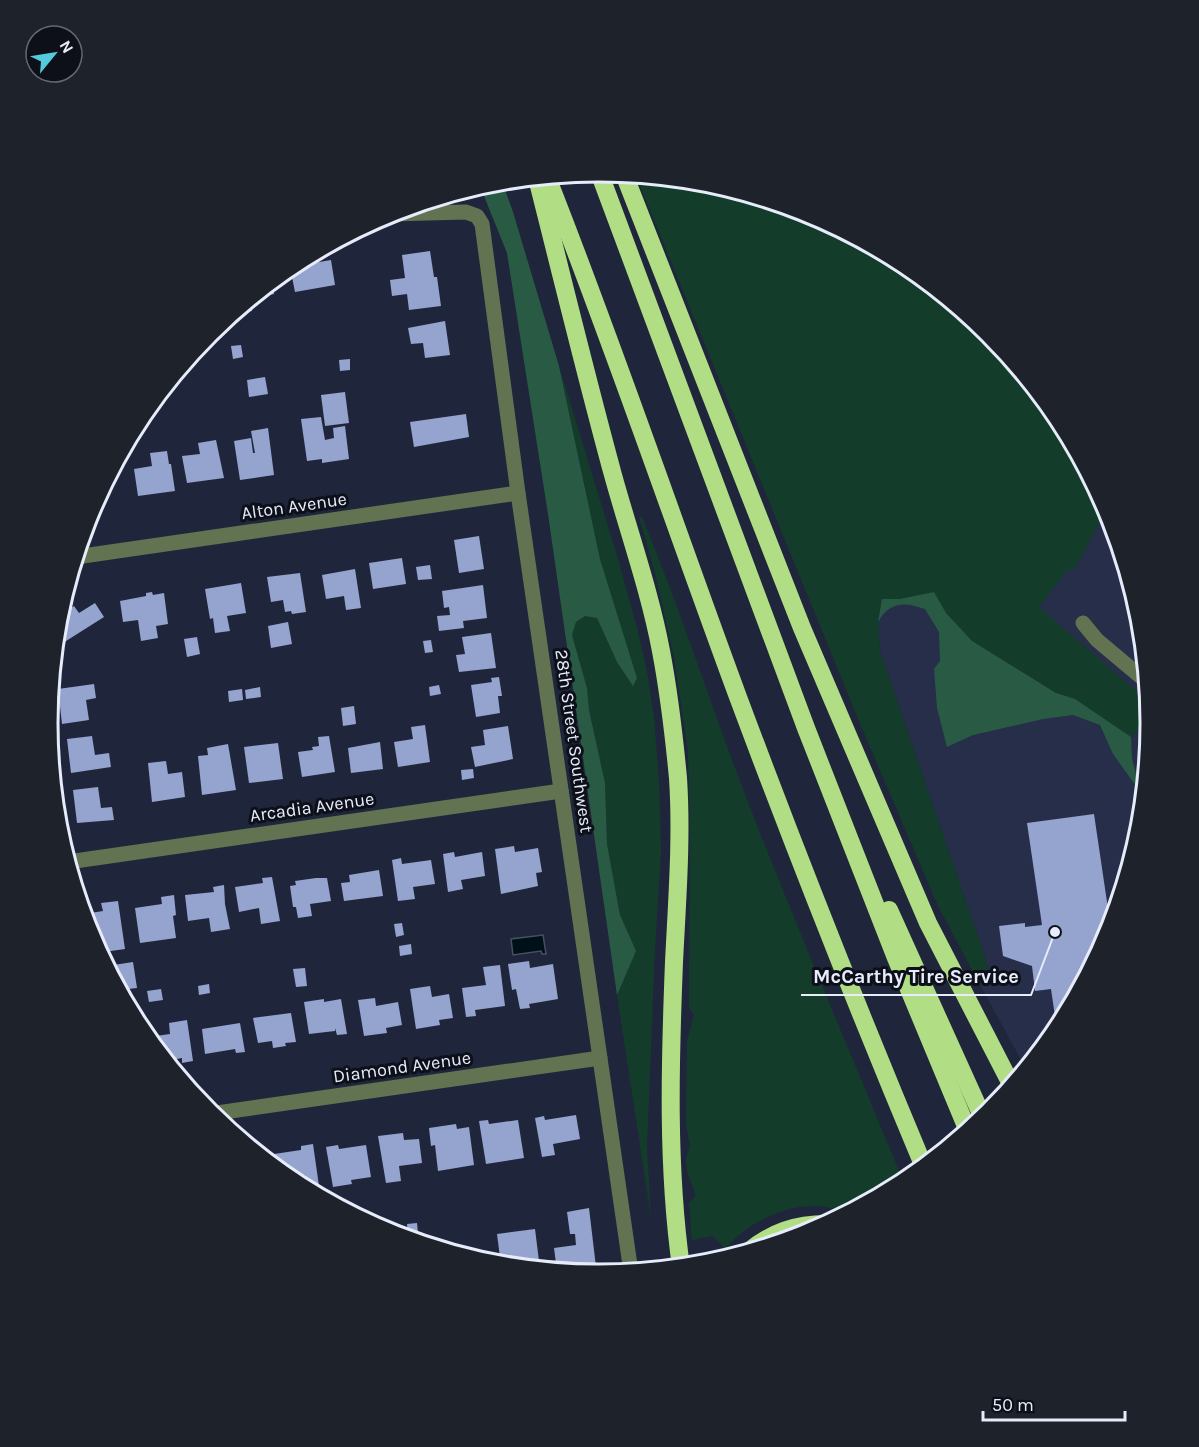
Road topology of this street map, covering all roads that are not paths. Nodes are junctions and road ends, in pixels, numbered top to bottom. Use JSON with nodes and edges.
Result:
{"nodes":[{"id":1,"x":603,"y":182,"type":"edge"},
{"id":2,"x":628,"y":184,"type":"edge"},
{"id":3,"x":550,"y":185,"type":"edge"},
{"id":4,"x":539,"y":186,"type":"edge"},
{"id":5,"x":419,"y":214,"type":"edge"},
{"id":6,"x":518,"y":493,"type":"junction"},
{"id":7,"x":85,"y":556,"type":"edge"},
{"id":8,"x":1083,"y":623,"type":"dead end"},
{"id":9,"x":1138,"y":674,"type":"edge"},
{"id":10,"x":806,"y":728,"type":"junction"},
{"id":11,"x":561,"y":791,"type":"junction"},
{"id":12,"x":76,"y":861,"type":"edge"},
{"id":13,"x":600,"y":1058,"type":"junction"},
{"id":14,"x":1008,"y":1078,"type":"edge"},
{"id":15,"x":980,"y":1108,"type":"edge"},
{"id":16,"x":224,"y":1112,"type":"edge"},
{"id":17,"x":964,"y":1122,"type":"edge"},
{"id":18,"x":921,"y":1159,"type":"edge"},
{"id":19,"x":801,"y":1225,"type":"edge"},
{"id":20,"x":770,"y":1237,"type":"edge"},
{"id":21,"x":680,"y":1258,"type":"edge"},
{"id":22,"x":630,"y":1263,"type":"edge"}],
"edges":[{"from":1,"to":10,"type":"highway"},
{"from":2,"to":14,"type":"highway"},
{"from":3,"to":18,"type":"highway"},
{"from":4,"to":21,"type":"highway"},
{"from":5,"to":6,"type":"street","name":"28th Street Southwest"},
{"from":6,"to":7,"type":"street","name":"Alton Avenue"},
{"from":6,"to":11,"type":"street","name":"28th Street Southwest"},
{"from":8,"to":9,"type":"street"},
{"from":10,"to":15,"type":"highway"},
{"from":10,"to":17,"type":"highway"},
{"from":11,"to":12,"type":"street","name":"Arcadia Avenue"},
{"from":11,"to":13,"type":"street","name":"28th Street Southwest"},
{"from":13,"to":16,"type":"street","name":"Diamond Avenue"},
{"from":13,"to":22,"type":"street","name":"28th Street Southwest"},
{"from":19,"to":20,"type":"highway"}]}
